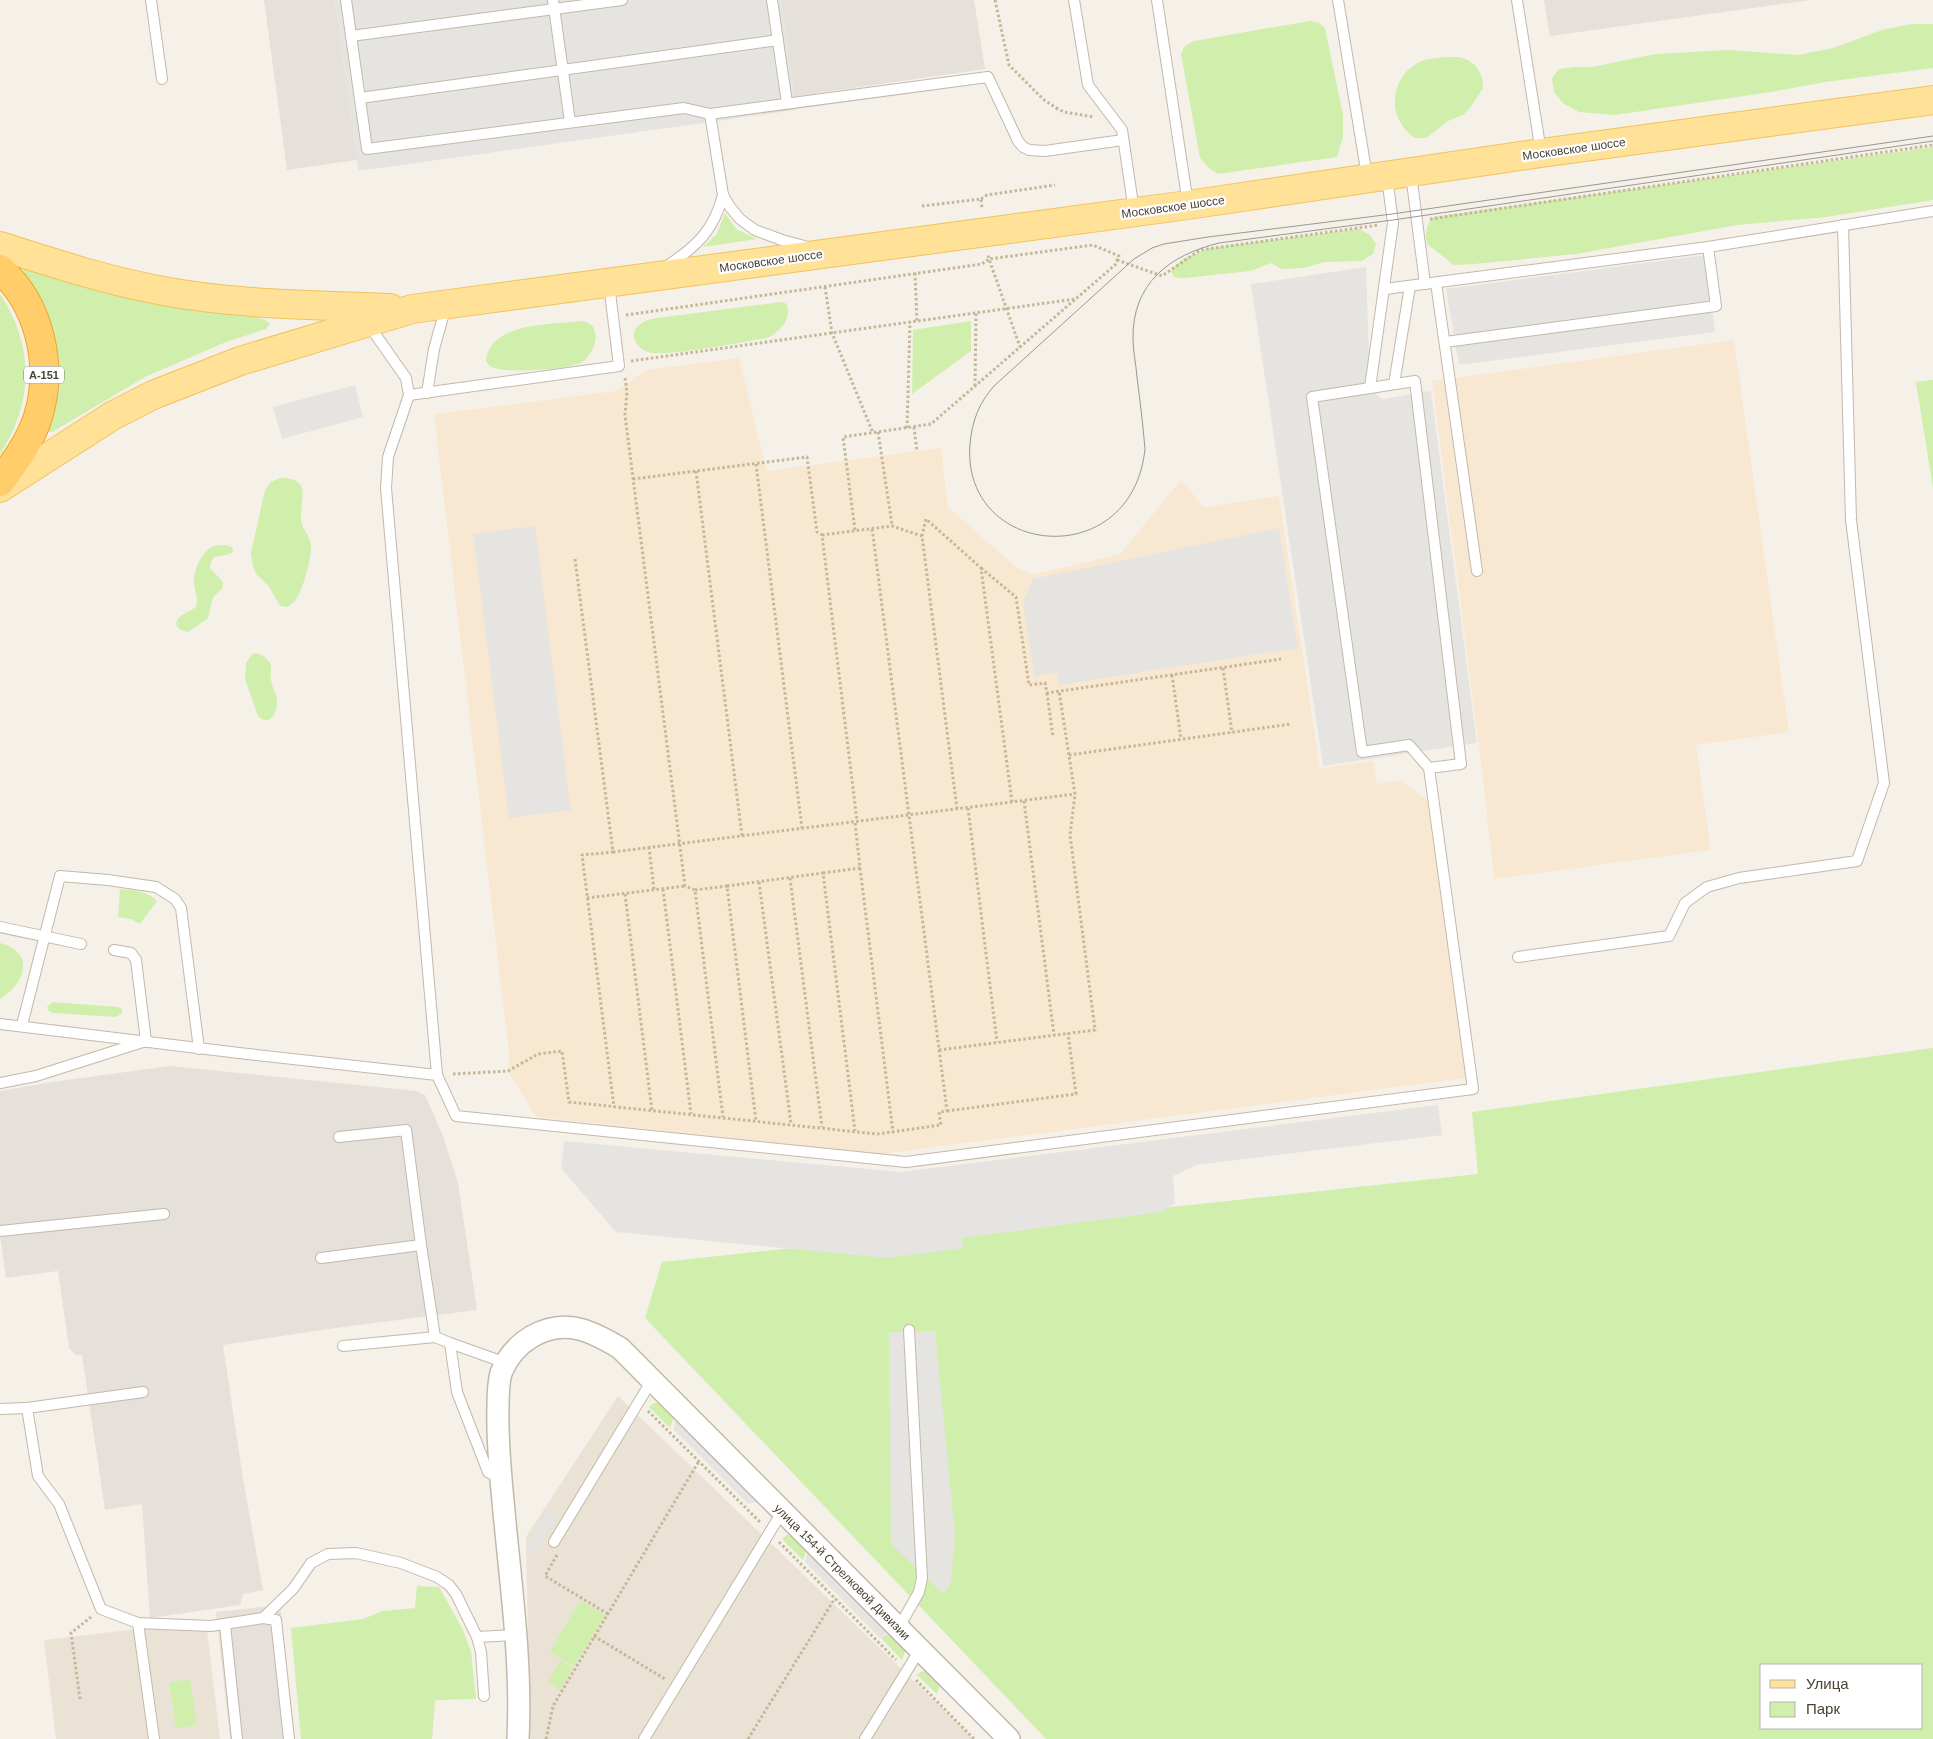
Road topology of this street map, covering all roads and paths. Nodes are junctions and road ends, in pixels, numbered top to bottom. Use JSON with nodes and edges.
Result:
{"nodes":[{"id":1,"x":151,"y":0,"type":"edge"},
{"id":2,"x":346,"y":0,"type":"edge"},
{"id":3,"x":622,"y":0,"type":"edge"},
{"id":4,"x":772,"y":0,"type":"edge"},
{"id":5,"x":995,"y":0,"type":"edge"},
{"id":6,"x":1074,"y":0,"type":"edge"},
{"id":7,"x":1157,"y":0,"type":"edge"},
{"id":8,"x":1338,"y":0,"type":"edge"},
{"id":9,"x":1517,"y":0,"type":"edge"},
{"id":10,"x":554,"y":5,"type":"edge"},
{"id":11,"x":351,"y":36,"type":"junction"},
{"id":12,"x":778,"y":40,"type":"junction"},
{"id":13,"x":563,"y":70,"type":"junction"},
{"id":14,"x":162,"y":79,"type":"dead end"},
{"id":15,"x":360,"y":98,"type":"junction"},
{"id":16,"x":1933,"y":100,"type":"edge"},
{"id":17,"x":787,"y":103,"type":"junction"},
{"id":18,"x":710,"y":114,"type":"junction"},
{"id":19,"x":1111,"y":116,"type":"junction"},
{"id":20,"x":570,"y":122,"type":"junction"},
{"id":21,"x":1123,"y":140,"type":"junction"},
{"id":22,"x":1933,"y":146,"type":"edge"},
{"id":23,"x":1541,"y":154,"type":"junction"},
{"id":24,"x":1389,"y":177,"type":"junction"},
{"id":25,"x":1055,"y":186,"type":"dead end"},
{"id":26,"x":723,"y":195,"type":"junction"},
{"id":27,"x":981,"y":198,"type":"dead end"},
{"id":28,"x":1188,"y":205,"type":"junction"},
{"id":29,"x":1933,"y":211,"type":"edge"},
{"id":30,"x":1134,"y":212,"type":"junction"},
{"id":31,"x":1417,"y":220,"type":"junction"},
{"id":32,"x":1393,"y":223,"type":"junction"},
{"id":33,"x":1843,"y":225,"type":"junction"},
{"id":34,"x":1093,"y":245,"type":"dead end"},
{"id":35,"x":0,"y":246,"type":"edge"},
{"id":36,"x":1708,"y":247,"type":"junction"},
{"id":37,"x":829,"y":253,"type":"junction"},
{"id":38,"x":1118,"y":260,"type":"junction"},
{"id":39,"x":0,"y":269,"type":"edge"},
{"id":40,"x":915,"y":273,"type":"junction"},
{"id":41,"x":652,"y":277,"type":"junction"},
{"id":42,"x":609,"y":283,"type":"junction"},
{"id":43,"x":1436,"y":283,"type":"junction"},
{"id":44,"x":1426,"y":284,"type":"junction"},
{"id":45,"x":825,"y":286,"type":"junction"},
{"id":46,"x":1410,"y":286,"type":"junction"},
{"id":47,"x":1385,"y":289,"type":"junction"},
{"id":48,"x":1076,"y":299,"type":"junction"},
{"id":49,"x":446,"y":305,"type":"junction"},
{"id":50,"x":1006,"y":308,"type":"junction"},
{"id":51,"x":412,"y":309,"type":"junction"},
{"id":52,"x":976,"y":313,"type":"junction"},
{"id":53,"x":613,"y":317,"type":"junction"},
{"id":54,"x":917,"y":321,"type":"junction"},
{"id":55,"x":910,"y":322,"type":"junction"},
{"id":56,"x":368,"y":323,"type":"junction"},
{"id":57,"x":832,"y":333,"type":"junction"},
{"id":58,"x":1445,"y":342,"type":"junction"},
{"id":59,"x":1020,"y":347,"type":"junction"},
{"id":60,"x":621,"y":362,"type":"junction"},
{"id":61,"x":1394,"y":384,"type":"junction"},
{"id":62,"x":975,"y":386,"type":"junction"},
{"id":63,"x":1370,"y":388,"type":"junction"},
{"id":64,"x":426,"y":393,"type":"junction"},
{"id":65,"x":409,"y":395,"type":"junction"},
{"id":66,"x":914,"y":426,"type":"junction"},
{"id":67,"x":907,"y":428,"type":"junction"},
{"id":68,"x":878,"y":432,"type":"junction"},
{"id":69,"x":872,"y":433,"type":"junction"},
{"id":70,"x":917,"y":451,"type":"dead end"},
{"id":71,"x":756,"y":464,"type":"junction"},
{"id":72,"x":696,"y":471,"type":"junction"},
{"id":73,"x":633,"y":479,"type":"junction"},
{"id":74,"x":0,"y":482,"type":"edge"},
{"id":75,"x":0,"y":488,"type":"edge"},
{"id":76,"x":892,"y":526,"type":"junction"},
{"id":77,"x":872,"y":528,"type":"junction"},
{"id":78,"x":855,"y":530,"type":"junction"},
{"id":79,"x":822,"y":534,"type":"junction"},
{"id":80,"x":922,"y":536,"type":"junction"},
{"id":81,"x":575,"y":559,"type":"dead end"},
{"id":82,"x":980,"y":568,"type":"junction"},
{"id":83,"x":1477,"y":571,"type":"dead end"},
{"id":84,"x":1280,"y":659,"type":"dead end"},
{"id":85,"x":1223,"y":668,"type":"junction"},
{"id":86,"x":1172,"y":675,"type":"junction"},
{"id":87,"x":1059,"y":691,"type":"junction"},
{"id":88,"x":1046,"y":693,"type":"junction"},
{"id":89,"x":1291,"y":724,"type":"dead end"},
{"id":90,"x":1232,"y":732,"type":"junction"},
{"id":91,"x":1053,"y":737,"type":"dead end"},
{"id":92,"x":1181,"y":739,"type":"junction"},
{"id":93,"x":1069,"y":755,"type":"junction"},
{"id":94,"x":1429,"y":768,"type":"junction"},
{"id":95,"x":1074,"y":794,"type":"junction"},
{"id":96,"x":1024,"y":801,"type":"junction"},
{"id":97,"x":1012,"y":802,"type":"junction"},
{"id":98,"x":968,"y":808,"type":"junction"},
{"id":99,"x":957,"y":809,"type":"junction"},
{"id":100,"x":909,"y":815,"type":"junction"},
{"id":101,"x":856,"y":821,"type":"junction"},
{"id":102,"x":802,"y":828,"type":"junction"},
{"id":103,"x":742,"y":836,"type":"junction"},
{"id":104,"x":679,"y":844,"type":"junction"},
{"id":105,"x":649,"y":847,"type":"junction"},
{"id":106,"x":613,"y":852,"type":"junction"},
{"id":107,"x":860,"y":868,"type":"junction"},
{"id":108,"x":823,"y":873,"type":"junction"},
{"id":109,"x":790,"y":878,"type":"junction"},
{"id":110,"x":759,"y":882,"type":"junction"},
{"id":111,"x":685,"y":886,"type":"junction"},
{"id":112,"x":727,"y":886,"type":"junction"},
{"id":113,"x":663,"y":889,"type":"junction"},
{"id":114,"x":654,"y":890,"type":"junction"},
{"id":115,"x":695,"y":890,"type":"junction"},
{"id":116,"x":625,"y":894,"type":"junction"},
{"id":117,"x":587,"y":898,"type":"junction"},
{"id":118,"x":0,"y":927,"type":"edge"},
{"id":119,"x":44,"y":937,"type":"junction"},
{"id":120,"x":81,"y":944,"type":"dead end"},
{"id":121,"x":114,"y":950,"type":"dead end"},
{"id":122,"x":1518,"y":958,"type":"dead end"},
{"id":123,"x":0,"y":1024,"type":"edge"},
{"id":124,"x":22,"y":1025,"type":"junction"},
{"id":125,"x":1068,"y":1033,"type":"junction"},
{"id":126,"x":1054,"y":1035,"type":"junction"},
{"id":127,"x":146,"y":1041,"type":"junction"},
{"id":128,"x":997,"y":1042,"type":"junction"},
{"id":129,"x":199,"y":1049,"type":"junction"},
{"id":130,"x":939,"y":1050,"type":"junction"},
{"id":131,"x":437,"y":1075,"type":"junction"},
{"id":132,"x":0,"y":1083,"type":"edge"},
{"id":133,"x":614,"y":1107,"type":"junction"},
{"id":134,"x":652,"y":1111,"type":"junction"},
{"id":135,"x":947,"y":1111,"type":"junction"},
{"id":136,"x":692,"y":1114,"type":"junction"},
{"id":137,"x":723,"y":1117,"type":"junction"},
{"id":138,"x":756,"y":1121,"type":"junction"},
{"id":139,"x":791,"y":1124,"type":"junction"},
{"id":140,"x":822,"y":1128,"type":"junction"},
{"id":141,"x":854,"y":1131,"type":"junction"},
{"id":142,"x":893,"y":1132,"type":"junction"},
{"id":143,"x":339,"y":1136,"type":"dead end"},
{"id":144,"x":164,"y":1214,"type":"dead end"},
{"id":145,"x":0,"y":1231,"type":"edge"},
{"id":146,"x":421,"y":1246,"type":"junction"},
{"id":147,"x":322,"y":1258,"type":"dead end"},
{"id":148,"x":909,"y":1330,"type":"dead end"},
{"id":149,"x":435,"y":1337,"type":"junction"},
{"id":150,"x":450,"y":1343,"type":"junction"},
{"id":151,"x":343,"y":1346,"type":"dead end"},
{"id":152,"x":506,"y":1363,"type":"junction"},
{"id":153,"x":652,"y":1380,"type":"junction"},
{"id":154,"x":143,"y":1392,"type":"dead end"},
{"id":155,"x":638,"y":1402,"type":"junction"},
{"id":156,"x":27,"y":1408,"type":"junction"},
{"id":157,"x":0,"y":1409,"type":"edge"},
{"id":158,"x":699,"y":1461,"type":"junction"},
{"id":159,"x":500,"y":1480,"type":"junction"},
{"id":160,"x":782,"y":1512,"type":"junction"},
{"id":161,"x":770,"y":1532,"type":"junction"},
{"id":162,"x":554,"y":1542,"type":"dead end"},
{"id":163,"x":560,"y":1551,"type":"dead end"},
{"id":164,"x":835,"y":1598,"type":"junction"},
{"id":165,"x":101,"y":1609,"type":"junction"},
{"id":166,"x":608,"y":1614,"type":"junction"},
{"id":167,"x":263,"y":1618,"type":"junction"},
{"id":168,"x":138,"y":1623,"type":"junction"},
{"id":169,"x":225,"y":1625,"type":"junction"},
{"id":170,"x":898,"y":1629,"type":"junction"},
{"id":171,"x":515,"y":1634,"type":"junction"},
{"id":172,"x":594,"y":1636,"type":"junction"},
{"id":173,"x":477,"y":1637,"type":"junction"},
{"id":174,"x":919,"y":1650,"type":"junction"},
{"id":175,"x":907,"y":1671,"type":"junction"},
{"id":176,"x":667,"y":1680,"type":"dead end"},
{"id":177,"x":484,"y":1696,"type":"dead end"},
{"id":178,"x":80,"y":1699,"type":"dead end"},
{"id":179,"x":154,"y":1739,"type":"edge"},
{"id":180,"x":237,"y":1739,"type":"edge"},
{"id":181,"x":289,"y":1739,"type":"edge"},
{"id":182,"x":518,"y":1739,"type":"edge"},
{"id":183,"x":546,"y":1739,"type":"edge"},
{"id":184,"x":644,"y":1739,"type":"edge"},
{"id":185,"x":748,"y":1739,"type":"edge"},
{"id":186,"x":865,"y":1739,"type":"edge"},
{"id":187,"x":974,"y":1739,"type":"edge"},
{"id":188,"x":1008,"y":1739,"type":"edge"}],
"edges":[{"from":1,"to":14,"type":"lane"},
{"from":2,"to":11,"type":"lane"},
{"from":3,"to":10,"type":"lane"},
{"from":4,"to":12,"type":"lane"},
{"from":5,"to":19,"type":"path"},
{"from":6,"to":19,"type":"lane"},
{"from":7,"to":28,"type":"lane"},
{"from":8,"to":24,"type":"lane"},
{"from":9,"to":23,"type":"lane"},
{"from":10,"to":11,"type":"lane"},
{"from":10,"to":13,"type":"lane"},
{"from":11,"to":15,"type":"lane"},
{"from":12,"to":13,"type":"lane"},
{"from":12,"to":17,"type":"lane"},
{"from":13,"to":15,"type":"lane"},
{"from":13,"to":20,"type":"lane"},
{"from":15,"to":20,"type":"lane"},
{"from":16,"to":23,"type":"main road","name":"Московское шоссе"},
{"from":17,"to":18,"type":"lane"},
{"from":17,"to":21,"type":"lane"},
{"from":18,"to":20,"type":"lane"},
{"from":18,"to":26,"type":"lane"},
{"from":19,"to":21,"type":"lane"},
{"from":21,"to":30,"type":"lane"},
{"from":22,"to":31,"type":"path"},
{"from":23,"to":24,"type":"main road","name":"Московское шоссе"},
{"from":24,"to":28,"type":"main road","name":"Московское шоссе"},
{"from":24,"to":31,"type":"lane"},
{"from":24,"to":32,"type":"lane"},
{"from":25,"to":27,"type":"path"},
{"from":26,"to":37,"type":"lane"},
{"from":26,"to":41,"type":"lane"},
{"from":28,"to":30,"type":"main road","name":"Московское шоссе"},
{"from":29,"to":33,"type":"lane"},
{"from":30,"to":37,"type":"main road","name":"Московское шоссе"},
{"from":31,"to":44,"type":"lane"},
{"from":32,"to":38,"type":"path"},
{"from":32,"to":47,"type":"lane"},
{"from":33,"to":36,"type":"lane"},
{"from":33,"to":122,"type":"lane"},
{"from":34,"to":38,"type":"path"},
{"from":35,"to":51,"type":"main road"},
{"from":36,"to":43,"type":"lane"},
{"from":36,"to":58,"type":"lane"},
{"from":37,"to":41,"type":"main road","name":"Московское шоссе"},
{"from":38,"to":48,"type":"path"},
{"from":39,"to":74,"type":"highway","number":"А-151"},
{"from":40,"to":45,"type":"path"},
{"from":40,"to":50,"type":"path"},
{"from":40,"to":54,"type":"path"},
{"from":41,"to":42,"type":"main road","name":"Московское шоссе"},
{"from":42,"to":49,"type":"main road","name":"Московское шоссе"},
{"from":42,"to":53,"type":"lane"},
{"from":43,"to":44,"type":"lane"},
{"from":43,"to":58,"type":"lane"},
{"from":44,"to":46,"type":"lane"},
{"from":45,"to":53,"type":"path"},
{"from":45,"to":57,"type":"path"},
{"from":46,"to":47,"type":"lane"},
{"from":46,"to":61,"type":"lane"},
{"from":47,"to":63,"type":"lane"},
{"from":48,"to":50,"type":"path"},
{"from":48,"to":59,"type":"path"},
{"from":49,"to":51,"type":"main road","name":"Московское шоссе"},
{"from":49,"to":64,"type":"lane"},
{"from":50,"to":52,"type":"path"},
{"from":50,"to":59,"type":"path"},
{"from":51,"to":56,"type":"main road"},
{"from":52,"to":54,"type":"path"},
{"from":52,"to":62,"type":"path"},
{"from":53,"to":60,"type":"lane"},
{"from":54,"to":55,"type":"path"},
{"from":55,"to":57,"type":"path"},
{"from":55,"to":67,"type":"path"},
{"from":56,"to":65,"type":"lane"},
{"from":56,"to":75,"type":"main road"},
{"from":57,"to":60,"type":"path"},
{"from":57,"to":69,"type":"path"},
{"from":58,"to":83,"type":"lane"},
{"from":59,"to":62,"type":"path"},
{"from":60,"to":64,"type":"lane"},
{"from":60,"to":73,"type":"path"},
{"from":61,"to":63,"type":"lane"},
{"from":61,"to":94,"type":"lane"},
{"from":62,"to":66,"type":"path"},
{"from":63,"to":94,"type":"lane"},
{"from":64,"to":65,"type":"lane"},
{"from":65,"to":131,"type":"lane"},
{"from":66,"to":67,"type":"path"},
{"from":66,"to":70,"type":"path"},
{"from":67,"to":68,"type":"path"},
{"from":68,"to":69,"type":"path"},
{"from":68,"to":76,"type":"path"},
{"from":69,"to":78,"type":"path"},
{"from":71,"to":72,"type":"path"},
{"from":71,"to":79,"type":"path"},
{"from":71,"to":102,"type":"path"},
{"from":72,"to":73,"type":"path"},
{"from":72,"to":103,"type":"path"},
{"from":73,"to":104,"type":"path"},
{"from":76,"to":77,"type":"path"},
{"from":76,"to":80,"type":"path"},
{"from":77,"to":78,"type":"path"},
{"from":77,"to":100,"type":"path"},
{"from":78,"to":79,"type":"path"},
{"from":79,"to":101,"type":"path"},
{"from":80,"to":82,"type":"path"},
{"from":80,"to":99,"type":"path"},
{"from":81,"to":106,"type":"path"},
{"from":82,"to":88,"type":"path"},
{"from":82,"to":97,"type":"path"},
{"from":84,"to":85,"type":"path"},
{"from":85,"to":86,"type":"path"},
{"from":85,"to":90,"type":"path"},
{"from":86,"to":87,"type":"path"},
{"from":86,"to":92,"type":"path"},
{"from":87,"to":88,"type":"path"},
{"from":87,"to":93,"type":"path"},
{"from":88,"to":91,"type":"path"},
{"from":89,"to":90,"type":"path"},
{"from":90,"to":92,"type":"path"},
{"from":92,"to":93,"type":"path"},
{"from":93,"to":95,"type":"path"},
{"from":94,"to":131,"type":"lane"},
{"from":95,"to":96,"type":"path"},
{"from":95,"to":125,"type":"path"},
{"from":96,"to":97,"type":"path"},
{"from":96,"to":126,"type":"path"},
{"from":97,"to":98,"type":"path"},
{"from":98,"to":99,"type":"path"},
{"from":98,"to":128,"type":"path"},
{"from":99,"to":100,"type":"path"},
{"from":100,"to":101,"type":"path"},
{"from":100,"to":130,"type":"path"},
{"from":101,"to":102,"type":"path"},
{"from":101,"to":107,"type":"path"},
{"from":102,"to":103,"type":"path"},
{"from":103,"to":104,"type":"path"},
{"from":104,"to":105,"type":"path"},
{"from":104,"to":111,"type":"path"},
{"from":105,"to":106,"type":"path"},
{"from":105,"to":114,"type":"path"},
{"from":106,"to":117,"type":"path"},
{"from":107,"to":108,"type":"path"},
{"from":107,"to":142,"type":"path"},
{"from":108,"to":109,"type":"path"},
{"from":108,"to":141,"type":"path"},
{"from":109,"to":110,"type":"path"},
{"from":109,"to":140,"type":"path"},
{"from":110,"to":112,"type":"path"},
{"from":110,"to":139,"type":"path"},
{"from":111,"to":113,"type":"path"},
{"from":111,"to":115,"type":"path"},
{"from":112,"to":115,"type":"path"},
{"from":112,"to":138,"type":"path"},
{"from":113,"to":114,"type":"path"},
{"from":113,"to":136,"type":"path"},
{"from":114,"to":116,"type":"path"},
{"from":115,"to":137,"type":"path"},
{"from":116,"to":117,"type":"path"},
{"from":116,"to":134,"type":"path"},
{"from":117,"to":133,"type":"path"},
{"from":118,"to":119,"type":"lane"},
{"from":119,"to":120,"type":"lane"},
{"from":119,"to":124,"type":"lane"},
{"from":119,"to":129,"type":"lane"},
{"from":121,"to":127,"type":"lane"},
{"from":123,"to":124,"type":"lane"},
{"from":124,"to":127,"type":"lane"},
{"from":125,"to":126,"type":"path"},
{"from":125,"to":135,"type":"path"},
{"from":126,"to":128,"type":"path"},
{"from":127,"to":129,"type":"lane"},
{"from":127,"to":132,"type":"lane"},
{"from":128,"to":130,"type":"path"},
{"from":129,"to":131,"type":"lane"},
{"from":130,"to":135,"type":"path"},
{"from":131,"to":133,"type":"path"},
{"from":133,"to":134,"type":"path"},
{"from":134,"to":136,"type":"path"},
{"from":135,"to":142,"type":"path"},
{"from":136,"to":137,"type":"path"},
{"from":137,"to":138,"type":"path"},
{"from":138,"to":139,"type":"path"},
{"from":139,"to":140,"type":"path"},
{"from":140,"to":141,"type":"path"},
{"from":141,"to":142,"type":"path"},
{"from":143,"to":146,"type":"lane"},
{"from":144,"to":145,"type":"lane"},
{"from":146,"to":147,"type":"lane"},
{"from":146,"to":149,"type":"lane"},
{"from":148,"to":170,"type":"lane"},
{"from":149,"to":150,"type":"lane"},
{"from":149,"to":151,"type":"lane"},
{"from":150,"to":152,"type":"lane"},
{"from":150,"to":159,"type":"lane"},
{"from":152,"to":153,"type":"street","name":"улица 154-й Стрелковой Дивизии"},
{"from":152,"to":159,"type":"street"},
{"from":153,"to":155,"type":"lane"},
{"from":153,"to":160,"type":"street","name":"улица 154-й Стрелковой Дивизии"},
{"from":154,"to":156,"type":"lane"},
{"from":155,"to":158,"type":"path"},
{"from":155,"to":162,"type":"lane"},
{"from":156,"to":157,"type":"lane"},
{"from":156,"to":165,"type":"lane"},
{"from":158,"to":161,"type":"path"},
{"from":158,"to":166,"type":"path"},
{"from":159,"to":171,"type":"street"},
{"from":160,"to":161,"type":"lane"},
{"from":160,"to":170,"type":"street","name":"улица 154-й Стрелковой Дивизии"},
{"from":161,"to":164,"type":"path"},
{"from":161,"to":184,"type":"lane"},
{"from":163,"to":166,"type":"path"},
{"from":164,"to":175,"type":"path"},
{"from":164,"to":185,"type":"path"},
{"from":165,"to":168,"type":"lane"},
{"from":165,"to":178,"type":"path"},
{"from":166,"to":172,"type":"path"},
{"from":167,"to":169,"type":"lane"},
{"from":167,"to":173,"type":"lane"},
{"from":167,"to":181,"type":"lane"},
{"from":168,"to":169,"type":"lane"},
{"from":168,"to":179,"type":"lane"},
{"from":169,"to":180,"type":"lane"},
{"from":170,"to":174,"type":"street","name":"улица 154-й Стрелковой Дивизии"},
{"from":171,"to":173,"type":"lane"},
{"from":171,"to":182,"type":"street"},
{"from":172,"to":176,"type":"path"},
{"from":172,"to":183,"type":"path"},
{"from":173,"to":177,"type":"lane"},
{"from":174,"to":175,"type":"lane"},
{"from":174,"to":188,"type":"street","name":"улица 154-й Стрелковой Дивизии"},
{"from":175,"to":186,"type":"lane"},
{"from":175,"to":187,"type":"path"}]}
